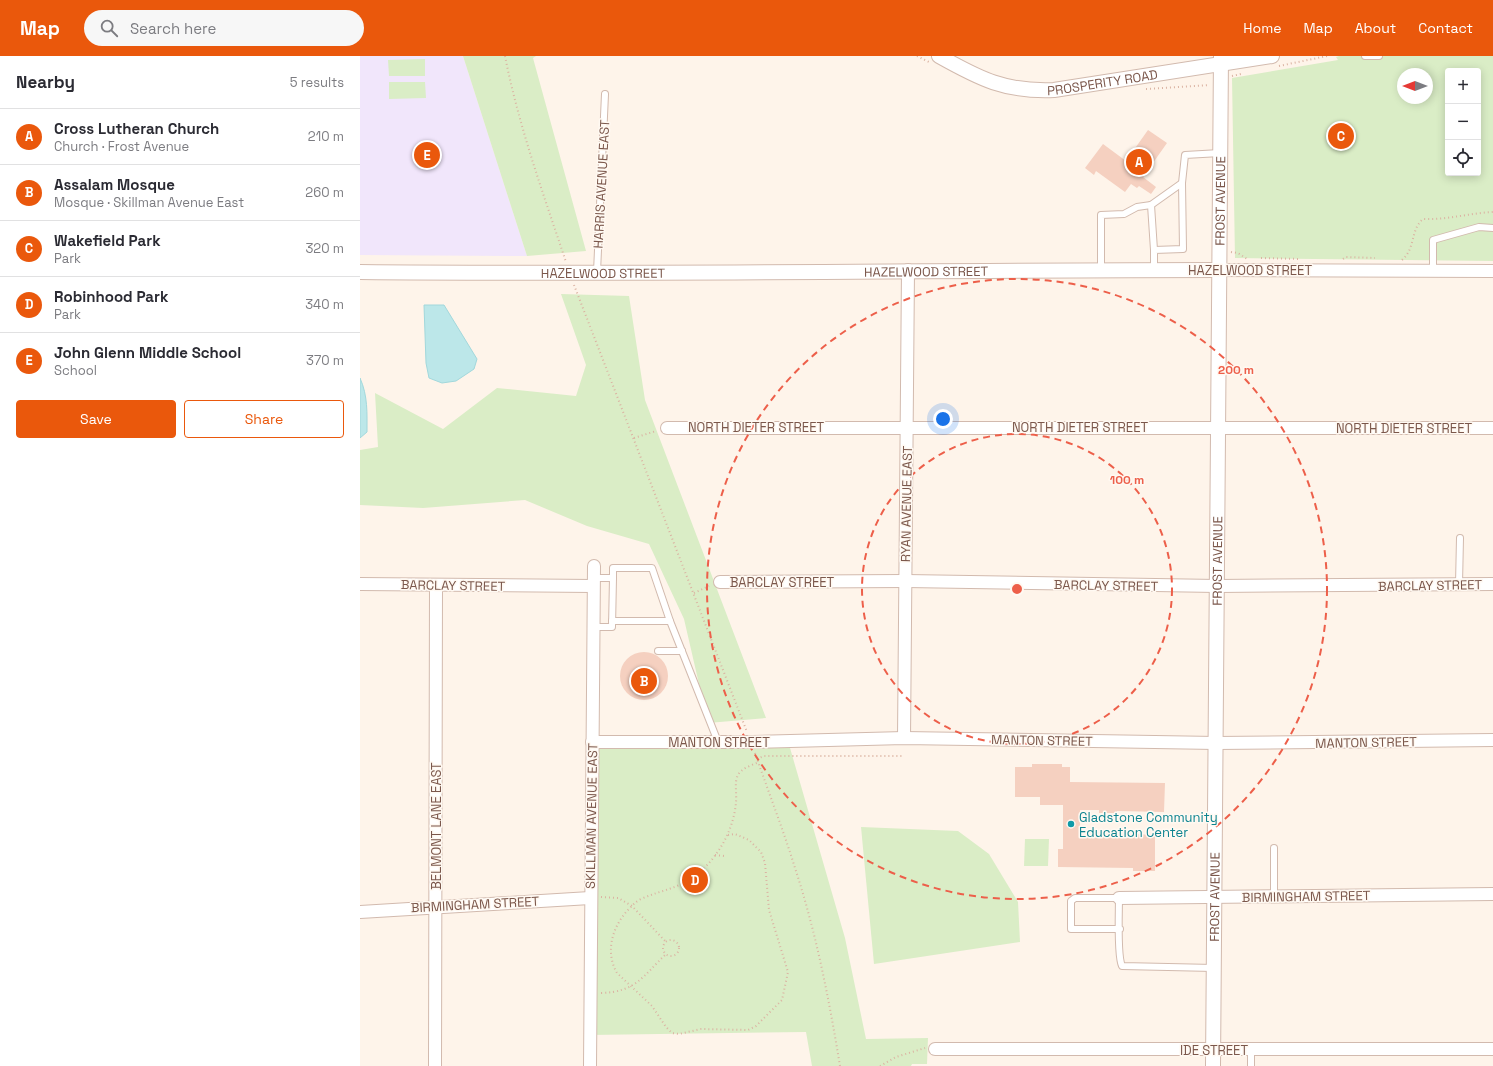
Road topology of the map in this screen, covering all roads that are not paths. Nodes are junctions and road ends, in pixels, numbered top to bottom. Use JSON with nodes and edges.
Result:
{"nodes":[{"id":1,"x":939,"y":56,"type":"edge"},
{"id":2,"x":1272,"y":56,"type":"edge"},
{"id":3,"x":1365,"y":56,"type":"edge"},
{"id":4,"x":1379,"y":56,"type":"edge"},
{"id":5,"x":1221,"y":60,"type":"edge"},
{"id":6,"x":605,"y":94,"type":"dead end"},
{"id":7,"x":1220,"y":153,"type":"junction"},
{"id":8,"x":1182,"y":183,"type":"junction"},
{"id":9,"x":1151,"y":205,"type":"junction"},
{"id":10,"x":1493,"y":228,"type":"edge"},
{"id":11,"x":1154,"y":250,"type":"junction"},
{"id":12,"x":908,"y":270,"type":"junction"},
{"id":13,"x":1102,"y":270,"type":"junction"},
{"id":14,"x":1154,"y":270,"type":"junction"},
{"id":15,"x":1219,"y":270,"type":"junction"},
{"id":16,"x":1433,"y":270,"type":"junction"},
{"id":17,"x":1493,"y":271,"type":"edge"},
{"id":18,"x":360,"y":272,"type":"edge"},
{"id":19,"x":597,"y":274,"type":"junction"},
{"id":20,"x":907,"y":426,"type":"junction"},
{"id":21,"x":667,"y":428,"type":"road end"},
{"id":22,"x":1218,"y":428,"type":"junction"},
{"id":23,"x":1493,"y":428,"type":"edge"},
{"id":24,"x":1460,"y":538,"type":"dead end"},
{"id":25,"x":594,"y":577,"type":"junction"},
{"id":26,"x":613,"y":578,"type":"junction"},
{"id":27,"x":720,"y":582,"type":"road end"},
{"id":28,"x":906,"y":582,"type":"junction"},
{"id":29,"x":360,"y":584,"type":"edge"},
{"id":30,"x":1459,"y":584,"type":"junction"},
{"id":31,"x":1493,"y":584,"type":"edge"},
{"id":32,"x":436,"y":585,"type":"junction"},
{"id":33,"x":1217,"y":586,"type":"junction"},
{"id":34,"x":612,"y":621,"type":"junction"},
{"id":35,"x":670,"y":621,"type":"junction"},
{"id":36,"x":593,"y":627,"type":"junction"},
{"id":37,"x":658,"y":651,"type":"dead end"},
{"id":38,"x":682,"y":651,"type":"junction"},
{"id":39,"x":904,"y":738,"type":"junction"},
{"id":40,"x":1493,"y":740,"type":"edge"},
{"id":41,"x":592,"y":742,"type":"junction"},
{"id":42,"x":718,"y":742,"type":"junction"},
{"id":43,"x":1216,"y":743,"type":"junction"},
{"id":44,"x":1274,"y":848,"type":"dead end"},
{"id":45,"x":1493,"y":894,"type":"edge"},
{"id":46,"x":1274,"y":895,"type":"junction"},
{"id":47,"x":1214,"y":897,"type":"junction"},
{"id":48,"x":590,"y":898,"type":"junction"},
{"id":49,"x":1119,"y":898,"type":"junction"},
{"id":50,"x":436,"y":906,"type":"junction"},
{"id":51,"x":360,"y":912,"type":"edge"},
{"id":52,"x":1120,"y":929,"type":"junction"},
{"id":53,"x":1214,"y":968,"type":"junction"},
{"id":54,"x":935,"y":1049,"type":"road end"},
{"id":55,"x":1493,"y":1049,"type":"edge"},
{"id":56,"x":1214,"y":1050,"type":"junction"},
{"id":57,"x":1251,"y":1050,"type":"junction"},
{"id":58,"x":435,"y":1066,"type":"edge"},
{"id":59,"x":590,"y":1066,"type":"edge"},
{"id":60,"x":1214,"y":1066,"type":"edge"},
{"id":61,"x":1251,"y":1066,"type":"edge"}],
"edges":[{"from":1,"to":5,"type":"street","name":"PROSPERITY ROAD"},
{"from":2,"to":5,"type":"street","name":"PROSPERITY ROAD"},
{"from":3,"to":4,"type":"lane"},
{"from":5,"to":7,"type":"street","name":"FROST AVENUE"},
{"from":6,"to":19,"type":"lane","name":"HARRIS AVENUE EAST"},
{"from":7,"to":8,"type":"lane"},
{"from":7,"to":15,"type":"street","name":"FROST AVENUE"},
{"from":8,"to":9,"type":"lane"},
{"from":8,"to":11,"type":"lane"},
{"from":9,"to":11,"type":"lane"},
{"from":9,"to":13,"type":"lane"},
{"from":10,"to":16,"type":"lane"},
{"from":11,"to":14,"type":"lane"},
{"from":12,"to":13,"type":"street","name":"HAZELWOOD STREET"},
{"from":12,"to":19,"type":"street","name":"HAZELWOOD STREET"},
{"from":12,"to":20,"type":"street","name":"RYAN AVENUE EAST"},
{"from":13,"to":14,"type":"street","name":"HAZELWOOD STREET"},
{"from":14,"to":15,"type":"street","name":"HAZELWOOD STREET"},
{"from":15,"to":16,"type":"street","name":"HAZELWOOD STREET"},
{"from":15,"to":22,"type":"street","name":"FROST AVENUE"},
{"from":16,"to":17,"type":"street","name":"HAZELWOOD STREET"},
{"from":18,"to":19,"type":"street","name":"HAZELWOOD STREET"},
{"from":20,"to":21,"type":"street","name":"NORTH DIETER STREET"},
{"from":20,"to":22,"type":"street","name":"NORTH DIETER STREET"},
{"from":20,"to":28,"type":"street","name":"RYAN AVENUE EAST"},
{"from":22,"to":23,"type":"street","name":"NORTH DIETER STREET"},
{"from":22,"to":33,"type":"street","name":"FROST AVENUE"},
{"from":24,"to":30,"type":"lane"},
{"from":25,"to":26,"type":"lane"},
{"from":25,"to":32,"type":"street","name":"BARCLAY STREET"},
{"from":25,"to":36,"type":"street","name":"SKILLMAN AVENUE EAST"},
{"from":26,"to":34,"type":"lane"},
{"from":26,"to":35,"type":"lane"},
{"from":27,"to":28,"type":"street","name":"BARCLAY STREET"},
{"from":28,"to":33,"type":"street","name":"BARCLAY STREET"},
{"from":28,"to":39,"type":"street","name":"RYAN AVENUE EAST"},
{"from":29,"to":32,"type":"street","name":"BARCLAY STREET"},
{"from":30,"to":31,"type":"street","name":"BARCLAY STREET"},
{"from":30,"to":33,"type":"street","name":"BARCLAY STREET"},
{"from":32,"to":50,"type":"street","name":"BELMONT LANE EAST"},
{"from":33,"to":43,"type":"street","name":"FROST AVENUE"},
{"from":34,"to":35,"type":"lane"},
{"from":34,"to":36,"type":"lane"},
{"from":35,"to":38,"type":"lane"},
{"from":36,"to":41,"type":"street","name":"SKILLMAN AVENUE EAST"},
{"from":37,"to":38,"type":"lane"},
{"from":38,"to":42,"type":"lane"},
{"from":39,"to":42,"type":"street","name":"MANTON STREET"},
{"from":39,"to":43,"type":"street","name":"MANTON STREET"},
{"from":40,"to":43,"type":"street","name":"MANTON STREET"},
{"from":41,"to":42,"type":"street","name":"MANTON STREET"},
{"from":41,"to":48,"type":"street","name":"SKILLMAN AVENUE EAST"},
{"from":43,"to":47,"type":"street","name":"FROST AVENUE"},
{"from":44,"to":46,"type":"lane"},
{"from":45,"to":46,"type":"street","name":"BIRMINGHAM STREET"},
{"from":46,"to":47,"type":"street","name":"BIRMINGHAM STREET"},
{"from":47,"to":49,"type":"street","name":"BIRMINGHAM STREET"},
{"from":47,"to":53,"type":"street","name":"FROST AVENUE"},
{"from":48,"to":50,"type":"street","name":"BIRMINGHAM STREET"},
{"from":48,"to":59,"type":"street","name":"SKILLMAN AVENUE EAST"},
{"from":49,"to":52,"type":"lane"},
{"from":49,"to":52,"type":"lane"},
{"from":50,"to":51,"type":"street","name":"BIRMINGHAM STREET"},
{"from":50,"to":58,"type":"street","name":"BELMONT LANE EAST"},
{"from":52,"to":53,"type":"lane"},
{"from":53,"to":56,"type":"street","name":"FROST AVENUE"},
{"from":54,"to":56,"type":"street","name":"IDE STREET"},
{"from":55,"to":57,"type":"street","name":"IDE STREET"},
{"from":56,"to":57,"type":"street","name":"IDE STREET"},
{"from":56,"to":60,"type":"street","name":"FROST AVENUE"},
{"from":57,"to":61,"type":"lane"}]}
